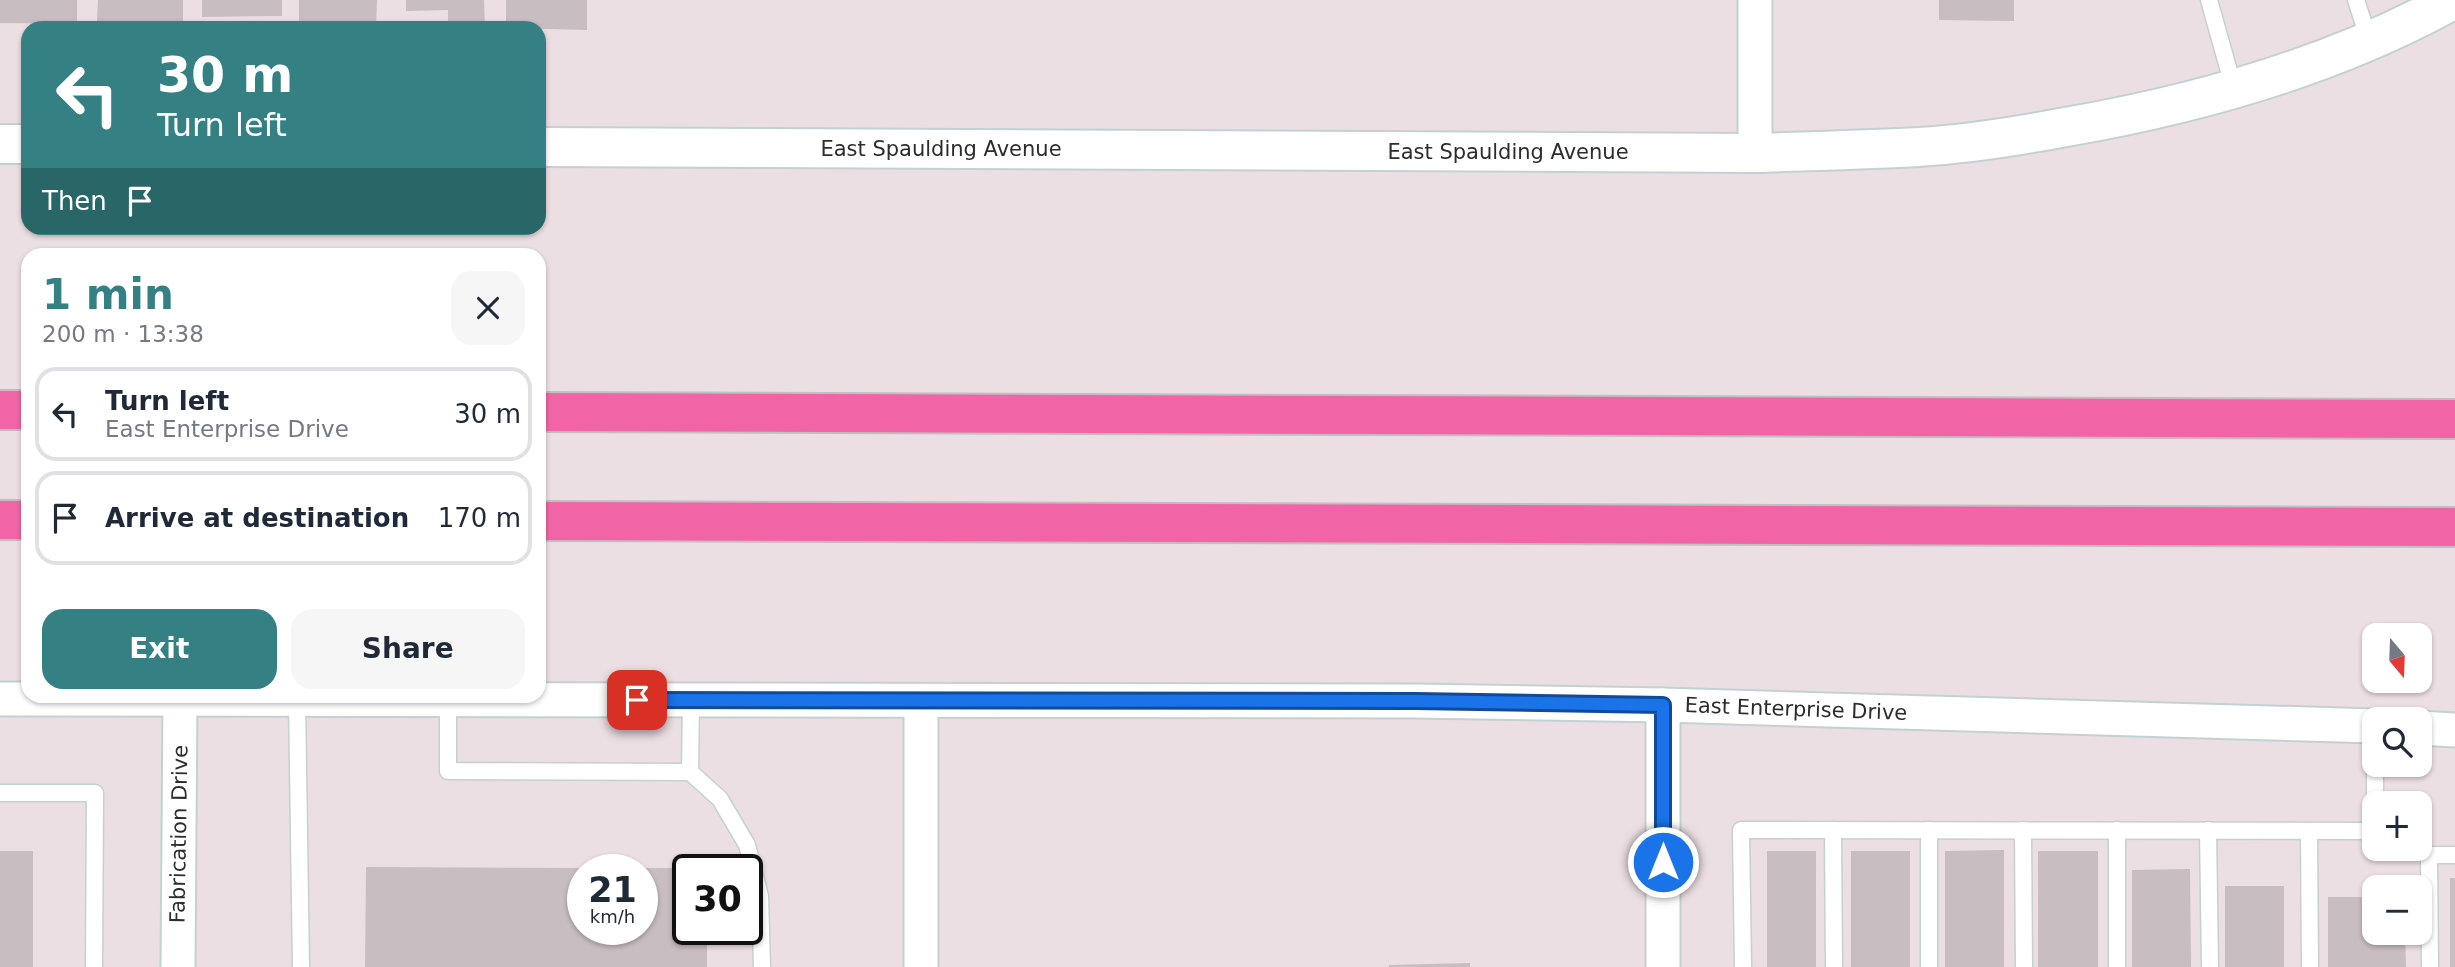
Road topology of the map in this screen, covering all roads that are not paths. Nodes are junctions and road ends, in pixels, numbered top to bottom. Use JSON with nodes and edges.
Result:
{"nodes":[{"id":1,"x":1755,"y":0,"type":"edge"},
{"id":2,"x":2209,"y":0,"type":"edge"},
{"id":3,"x":2356,"y":0,"type":"edge"},
{"id":4,"x":2453,"y":0,"type":"edge"},
{"id":5,"x":2369,"y":40,"type":"junction"},
{"id":6,"x":2234,"y":89,"type":"junction"},
{"id":7,"x":0,"y":144,"type":"edge"},
{"id":8,"x":21,"y":144,"type":"edge"},
{"id":9,"x":546,"y":147,"type":"edge"},
{"id":10,"x":1755,"y":153,"type":"junction"},
{"id":11,"x":0,"y":410,"type":"edge"},
{"id":12,"x":21,"y":410,"type":"edge"},
{"id":13,"x":546,"y":412,"type":"edge"},
{"id":14,"x":2455,"y":419,"type":"edge"},
{"id":15,"x":0,"y":520,"type":"edge"},
{"id":16,"x":21,"y":520,"type":"edge"},
{"id":17,"x":546,"y":521,"type":"edge"},
{"id":18,"x":2455,"y":527,"type":"edge"},
{"id":19,"x":0,"y":699,"type":"edge"},
{"id":20,"x":21,"y":699,"type":"edge"},
{"id":21,"x":546,"y":699,"type":"edge"},
{"id":22,"x":691,"y":700,"type":"junction"},
{"id":23,"x":921,"y":701,"type":"junction"},
{"id":24,"x":180,"y":703,"type":"edge"},
{"id":25,"x":297,"y":703,"type":"edge"},
{"id":26,"x":448,"y":703,"type":"edge"},
{"id":27,"x":1663,"y":705,"type":"junction"},
{"id":28,"x":2362,"y":726,"type":"edge"},
{"id":29,"x":2432,"y":729,"type":"edge"},
{"id":30,"x":2455,"y":730,"type":"edge"},
{"id":31,"x":690,"y":772,"type":"junction"},
{"id":32,"x":0,"y":793,"type":"edge"},
{"id":33,"x":1833,"y":830,"type":"junction"},
{"id":34,"x":1929,"y":830,"type":"junction"},
{"id":35,"x":2023,"y":830,"type":"junction"},
{"id":36,"x":2116,"y":830,"type":"junction"},
{"id":37,"x":2208,"y":830,"type":"junction"},
{"id":38,"x":2309,"y":831,"type":"junction"},
{"id":39,"x":2362,"y":831,"type":"edge"},
{"id":40,"x":2455,"y":855,"type":"edge"},
{"id":41,"x":94,"y":967,"type":"edge"},
{"id":42,"x":178,"y":967,"type":"edge"},
{"id":43,"x":301,"y":967,"type":"edge"},
{"id":44,"x":762,"y":967,"type":"edge"},
{"id":45,"x":921,"y":967,"type":"edge"},
{"id":46,"x":1663,"y":967,"type":"edge"},
{"id":47,"x":1743,"y":967,"type":"edge"},
{"id":48,"x":1834,"y":967,"type":"edge"},
{"id":49,"x":1929,"y":967,"type":"edge"},
{"id":50,"x":2024,"y":967,"type":"edge"},
{"id":51,"x":2117,"y":967,"type":"edge"},
{"id":52,"x":2210,"y":967,"type":"edge"},
{"id":53,"x":2310,"y":967,"type":"edge"},
{"id":54,"x":2430,"y":967,"type":"edge"}],
"edges":[{"from":1,"to":10,"type":"street"},
{"from":2,"to":6,"type":"lane"},
{"from":3,"to":5,"type":"lane"},
{"from":4,"to":5,"type":"street","name":"East Spaulding Avenue"},
{"from":5,"to":6,"type":"street","name":"East Spaulding Avenue"},
{"from":6,"to":10,"type":"street","name":"East Spaulding Avenue"},
{"from":7,"to":8,"type":"street"},
{"from":9,"to":10,"type":"street","name":"East Spaulding Avenue"},
{"from":11,"to":12,"type":"highway"},
{"from":13,"to":14,"type":"highway"},
{"from":15,"to":16,"type":"highway"},
{"from":17,"to":18,"type":"highway"},
{"from":19,"to":20,"type":"street","name":"East Enterprise Drive"},
{"from":21,"to":22,"type":"street","name":"East Enterprise Drive"},
{"from":22,"to":23,"type":"street","name":"East Enterprise Drive"},
{"from":22,"to":31,"type":"lane"},
{"from":23,"to":27,"type":"street","name":"East Enterprise Drive"},
{"from":23,"to":45,"type":"street"},
{"from":24,"to":42,"type":"street","name":"Fabrication Drive"},
{"from":25,"to":43,"type":"lane"},
{"from":26,"to":31,"type":"lane"},
{"from":27,"to":28,"type":"street","name":"East Enterprise Drive"},
{"from":27,"to":46,"type":"street"},
{"from":29,"to":30,"type":"street"},
{"from":31,"to":44,"type":"lane"},
{"from":32,"to":41,"type":"lane"},
{"from":33,"to":34,"type":"lane"},
{"from":33,"to":47,"type":"lane"},
{"from":33,"to":48,"type":"lane"},
{"from":34,"to":35,"type":"lane"},
{"from":34,"to":49,"type":"lane"},
{"from":35,"to":36,"type":"lane"},
{"from":35,"to":50,"type":"lane"},
{"from":36,"to":37,"type":"lane"},
{"from":36,"to":51,"type":"lane"},
{"from":37,"to":38,"type":"lane"},
{"from":37,"to":52,"type":"lane"},
{"from":38,"to":39,"type":"lane"},
{"from":38,"to":53,"type":"lane"},
{"from":40,"to":54,"type":"lane"}]}
